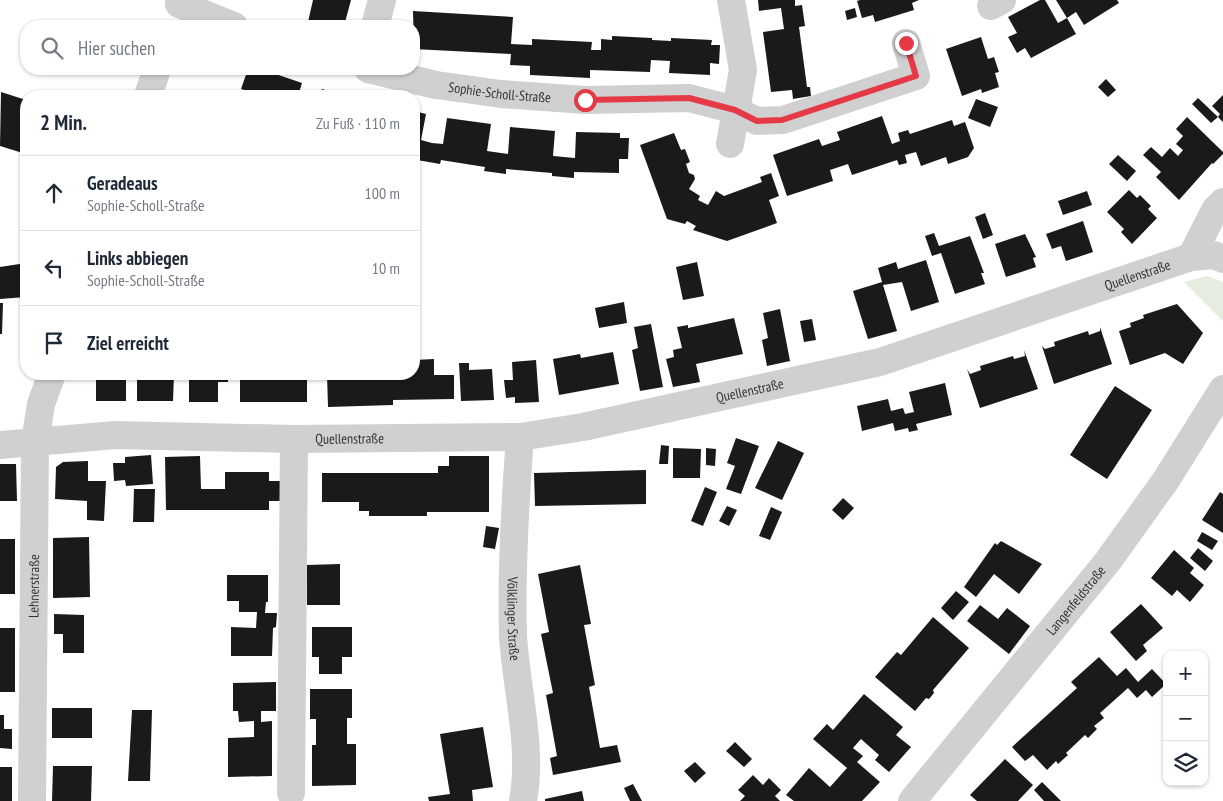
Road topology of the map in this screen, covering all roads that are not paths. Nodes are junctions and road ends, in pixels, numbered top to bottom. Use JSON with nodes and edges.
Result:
{"nodes":[{"id":1,"x":382,"y":0,"type":"edge"},
{"id":2,"x":731,"y":0,"type":"edge"},
{"id":3,"x":177,"y":10,"type":"edge"},
{"id":4,"x":213,"y":20,"type":"edge"},
{"id":5,"x":377,"y":20,"type":"edge"},
{"id":6,"x":906,"y":43,"type":"dead end"},
{"id":7,"x":155,"y":75,"type":"edge"},
{"id":8,"x":394,"y":75,"type":"edge"},
{"id":9,"x":150,"y":90,"type":"edge"},
{"id":10,"x":735,"y":110,"type":"junction"},
{"id":11,"x":730,"y":144,"type":"dead end"},
{"id":12,"x":1223,"y":202,"type":"edge"},
{"id":13,"x":1191,"y":257,"type":"junction"},
{"id":14,"x":1223,"y":259,"type":"edge"},
{"id":15,"x":50,"y":380,"type":"edge"},
{"id":16,"x":1223,"y":389,"type":"edge"},
{"id":17,"x":520,"y":437,"type":"junction"},
{"id":18,"x":294,"y":439,"type":"junction"},
{"id":19,"x":35,"y":442,"type":"junction"},
{"id":20,"x":0,"y":445,"type":"edge"},
{"id":21,"x":291,"y":793,"type":"dead end"},
{"id":22,"x":32,"y":801,"type":"edge"},
{"id":23,"x":522,"y":801,"type":"edge"},
{"id":24,"x":912,"y":801,"type":"edge"}],
"edges":[{"from":1,"to":5,"type":"street"},
{"from":2,"to":10,"type":"street"},
{"from":3,"to":4,"type":"street"},
{"from":6,"to":10,"type":"street","name":"Sophie-Scholl-Straße"},
{"from":7,"to":9,"type":"street"},
{"from":8,"to":10,"type":"street","name":"Sophie-Scholl-Straße"},
{"from":10,"to":11,"type":"street"},
{"from":12,"to":13,"type":"street"},
{"from":13,"to":14,"type":"street","name":"Quellenstraße"},
{"from":13,"to":17,"type":"street","name":"Quellenstraße"},
{"from":15,"to":19,"type":"street","name":"Lehnerstraße"},
{"from":16,"to":24,"type":"street","name":"Langenfeldstraße"},
{"from":17,"to":18,"type":"street","name":"Quellenstraße"},
{"from":17,"to":23,"type":"street","name":"Völklinger Straße"},
{"from":18,"to":19,"type":"street","name":"Quellenstraße"},
{"from":18,"to":21,"type":"street"},
{"from":19,"to":20,"type":"street","name":"Quellenstraße"},
{"from":19,"to":22,"type":"street","name":"Lehnerstraße"}]}
